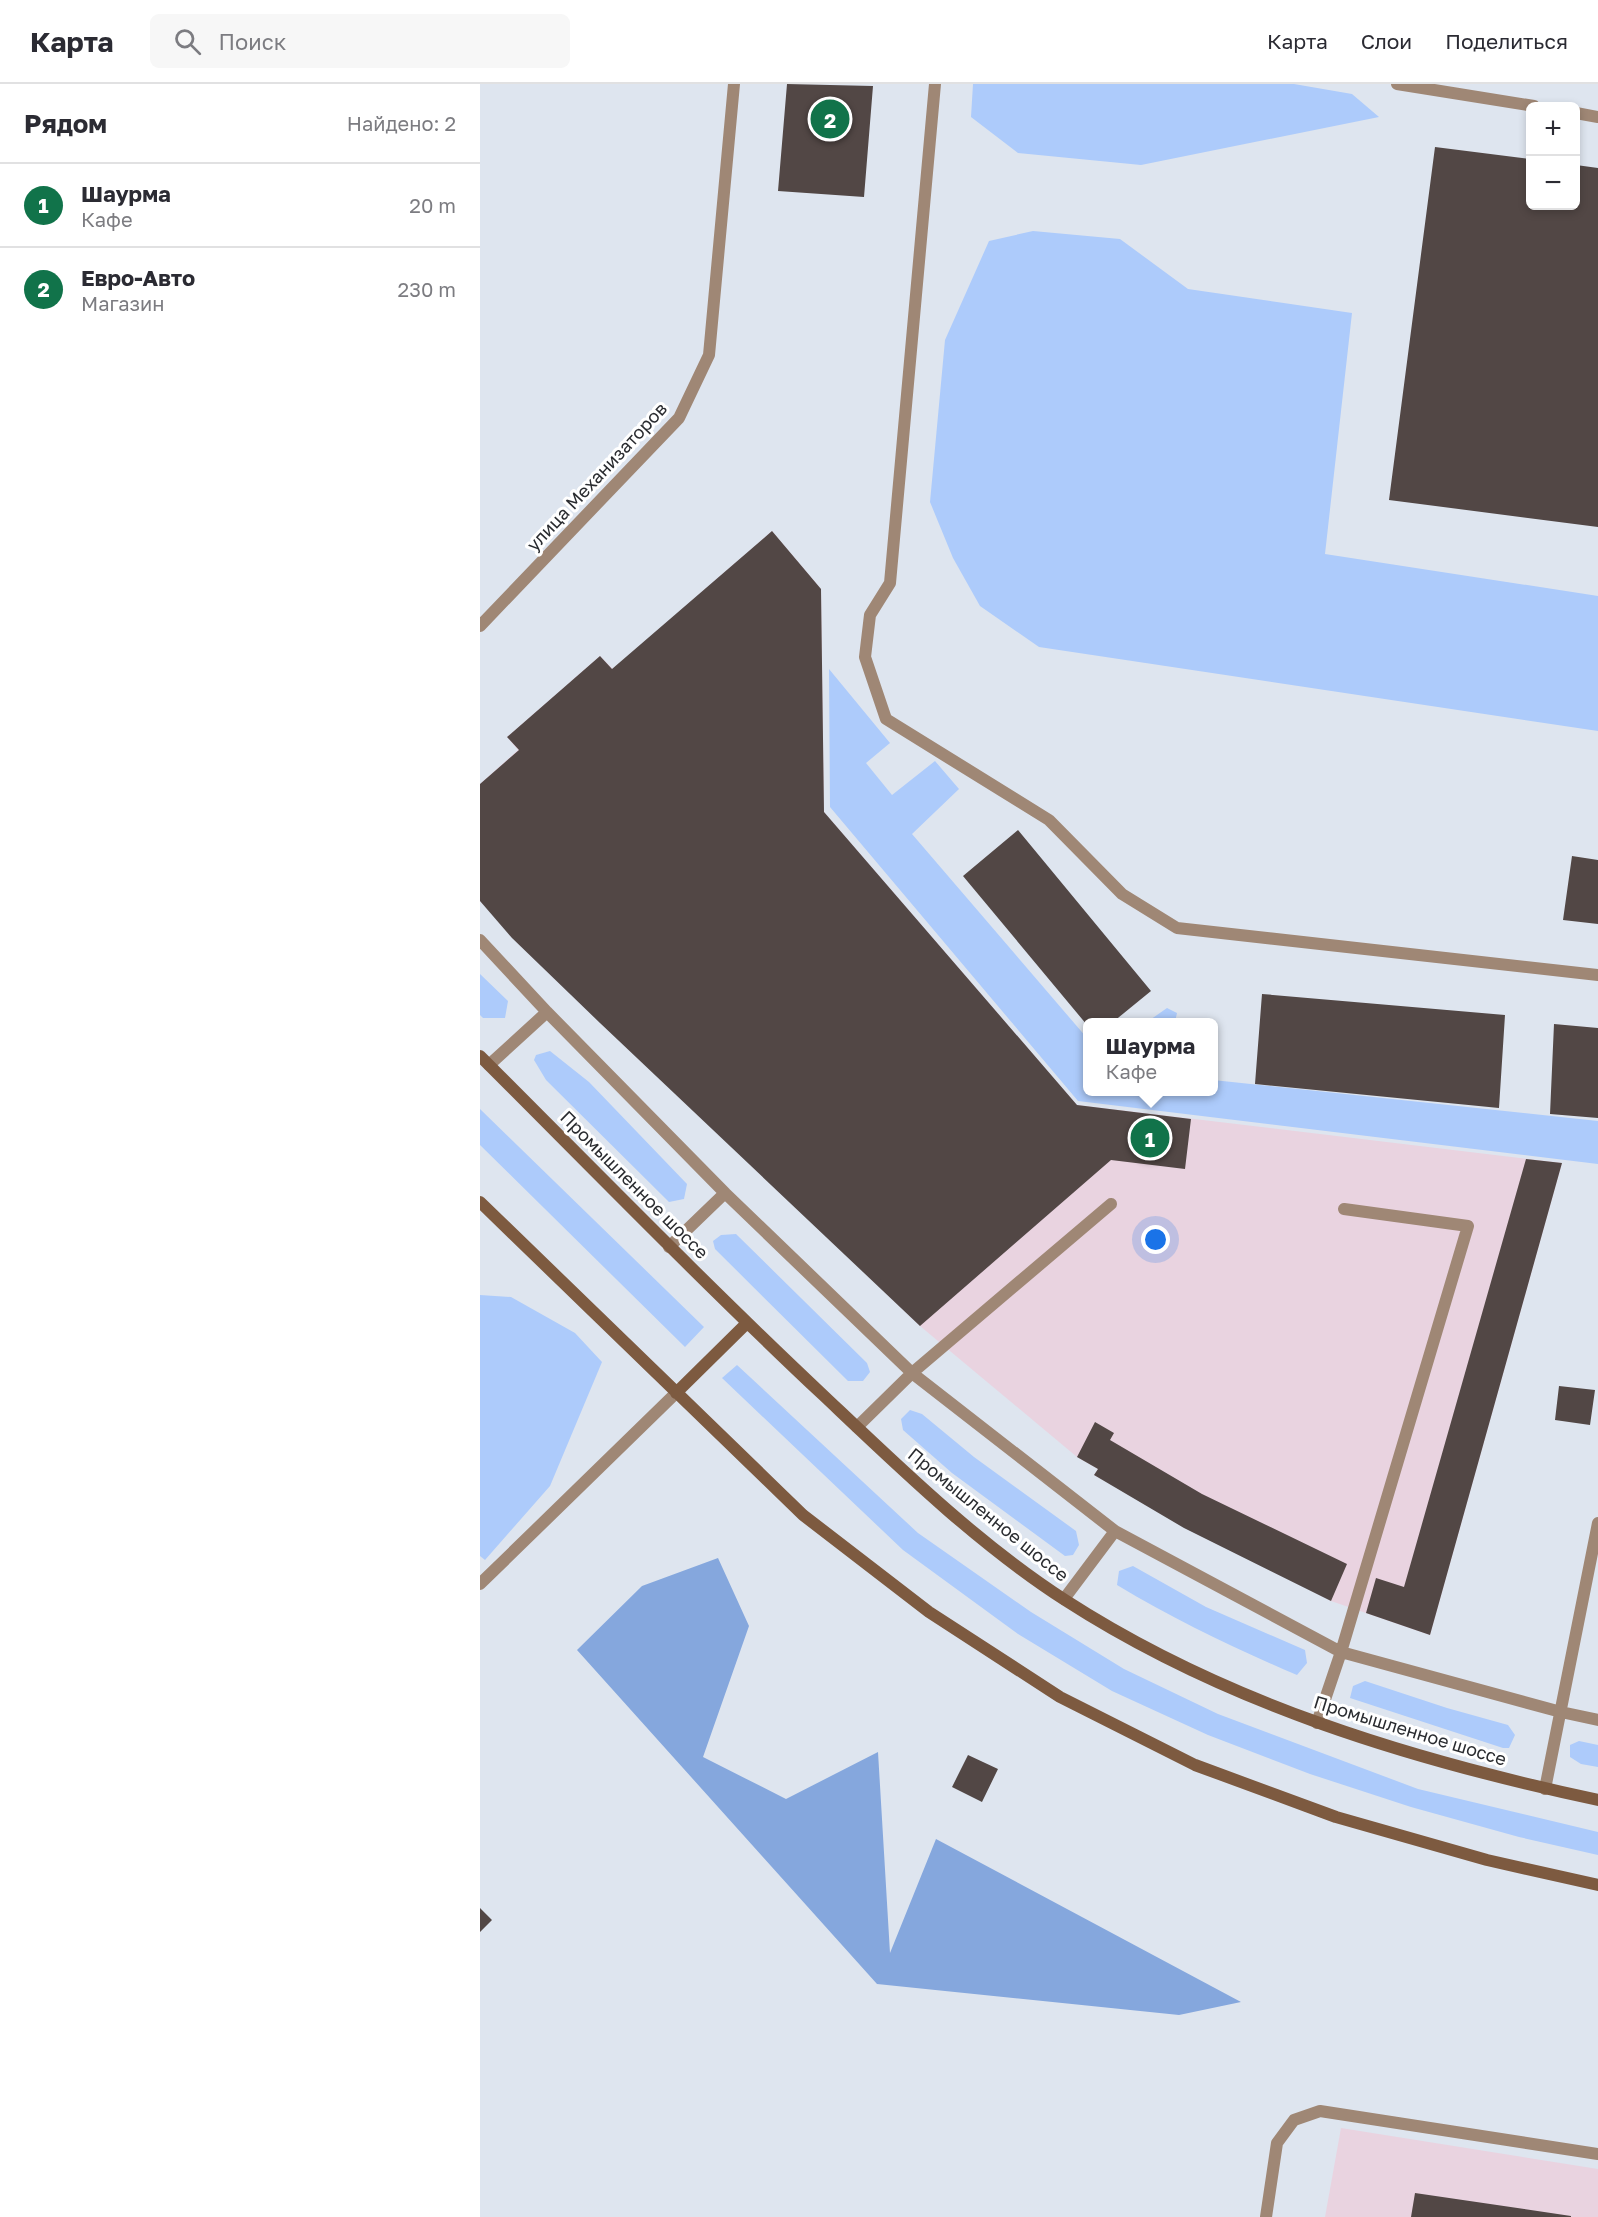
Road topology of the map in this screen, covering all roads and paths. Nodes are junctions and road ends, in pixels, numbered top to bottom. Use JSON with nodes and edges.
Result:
{"nodes":[{"id":1,"x":734,"y":84,"type":"edge"},
{"id":2,"x":935,"y":84,"type":"edge"},
{"id":3,"x":1397,"y":84,"type":"edge"},
{"id":4,"x":1526,"y":105,"type":"edge"},
{"id":5,"x":1580,"y":114,"type":"edge"},
{"id":6,"x":1598,"y":117,"type":"edge"},
{"id":7,"x":480,"y":626,"type":"edge"},
{"id":8,"x":480,"y":940,"type":"edge"},
{"id":9,"x":1598,"y":975,"type":"edge"},
{"id":10,"x":547,"y":1012,"type":"junction"},
{"id":11,"x":484,"y":1060,"type":"edge"},
{"id":12,"x":724,"y":1192,"type":"junction"},
{"id":13,"x":480,"y":1202,"type":"edge"},
{"id":14,"x":1111,"y":1204,"type":"dead end"},
{"id":15,"x":1344,"y":1209,"type":"dead end"},
{"id":16,"x":669,"y":1246,"type":"junction"},
{"id":17,"x":747,"y":1323,"type":"junction"},
{"id":18,"x":912,"y":1373,"type":"junction"},
{"id":19,"x":676,"y":1393,"type":"junction"},
{"id":20,"x":857,"y":1427,"type":"junction"},
{"id":21,"x":1598,"y":1523,"type":"edge"},
{"id":22,"x":1115,"y":1532,"type":"junction"},
{"id":23,"x":480,"y":1584,"type":"edge"},
{"id":24,"x":1064,"y":1599,"type":"junction"},
{"id":25,"x":1341,"y":1652,"type":"junction"},
{"id":26,"x":1561,"y":1712,"type":"junction"},
{"id":27,"x":1598,"y":1720,"type":"edge"},
{"id":28,"x":1317,"y":1723,"type":"junction"},
{"id":29,"x":1545,"y":1789,"type":"junction"},
{"id":30,"x":1598,"y":1800,"type":"edge"},
{"id":31,"x":1598,"y":1885,"type":"edge"},
{"id":32,"x":1598,"y":2154,"type":"edge"},
{"id":33,"x":1266,"y":2217,"type":"edge"}],
"edges":[{"from":1,"to":7,"type":"street","name":"улица Механизаторов"},
{"from":2,"to":9,"type":"street"},
{"from":3,"to":4,"type":"street"},
{"from":5,"to":6,"type":"street"},
{"from":8,"to":10,"type":"street"},
{"from":10,"to":11,"type":"street"},
{"from":10,"to":12,"type":"street"},
{"from":11,"to":16,"type":"main road","name":"Промышленное шоссе"},
{"from":12,"to":16,"type":"street"},
{"from":12,"to":18,"type":"street"},
{"from":13,"to":19,"type":"main road"},
{"from":14,"to":18,"type":"street"},
{"from":15,"to":25,"type":"street"},
{"from":16,"to":17,"type":"main road","name":"Промышленное шоссе"},
{"from":17,"to":19,"type":"main road"},
{"from":17,"to":20,"type":"main road","name":"Промышленное шоссе"},
{"from":18,"to":20,"type":"street"},
{"from":18,"to":22,"type":"street"},
{"from":19,"to":23,"type":"street"},
{"from":19,"to":31,"type":"main road"},
{"from":20,"to":24,"type":"main road","name":"Промышленное шоссе"},
{"from":21,"to":26,"type":"street"},
{"from":22,"to":24,"type":"street"},
{"from":22,"to":25,"type":"street"},
{"from":24,"to":28,"type":"main road","name":"Промышленное шоссе"},
{"from":25,"to":26,"type":"street"},
{"from":25,"to":28,"type":"street"},
{"from":26,"to":27,"type":"street"},
{"from":26,"to":29,"type":"street"},
{"from":28,"to":29,"type":"main road","name":"Промышленное шоссе"},
{"from":29,"to":30,"type":"main road","name":"Промышленное шоссе"},
{"from":32,"to":33,"type":"street"}]}
